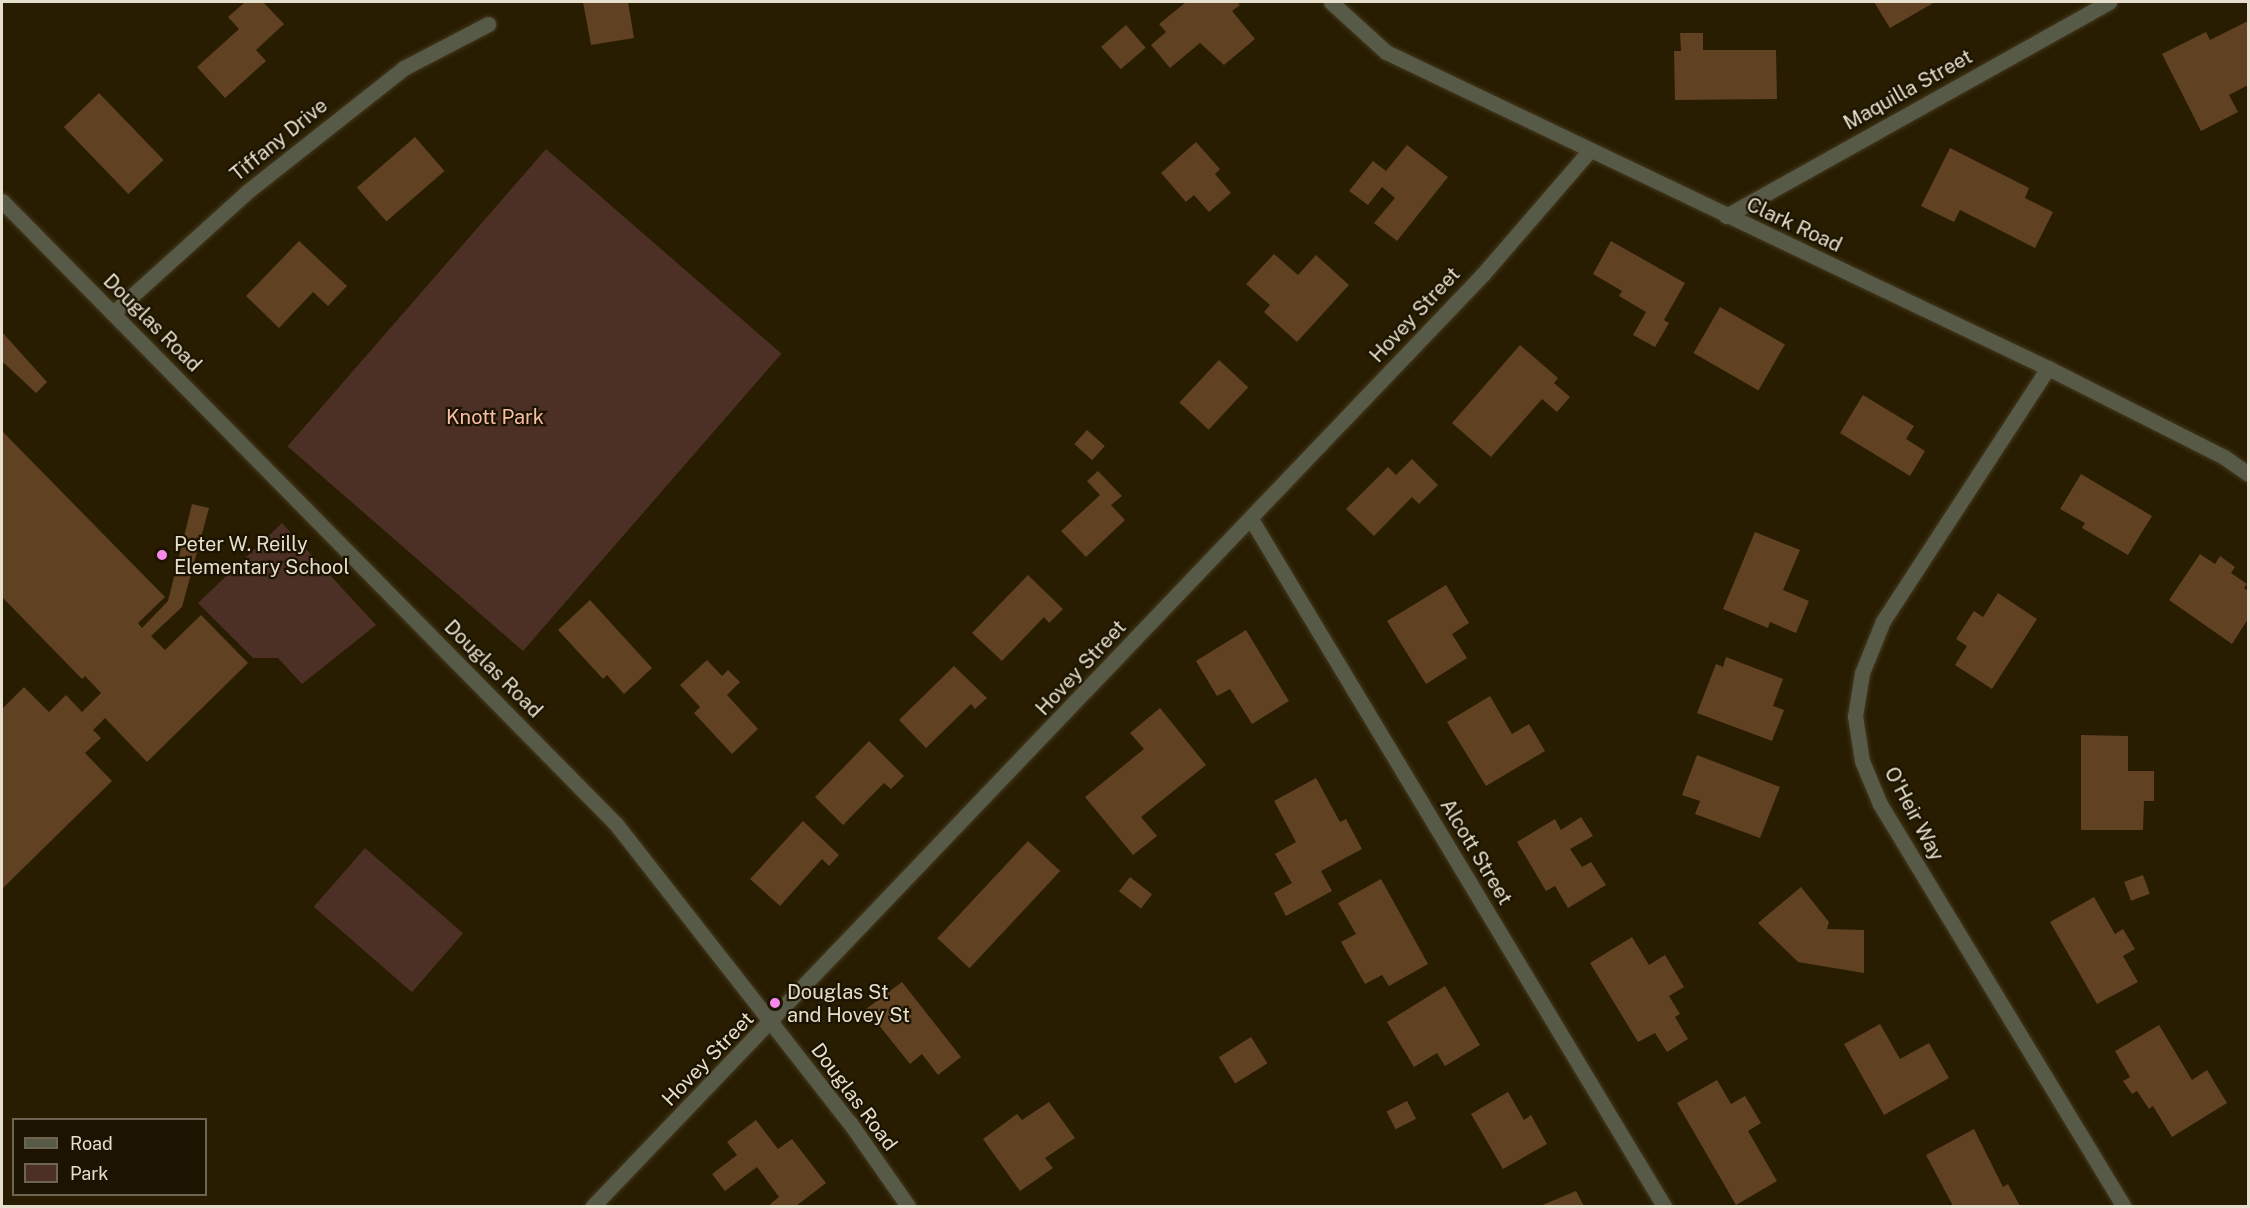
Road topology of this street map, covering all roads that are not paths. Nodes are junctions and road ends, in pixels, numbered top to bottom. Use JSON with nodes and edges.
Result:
{"nodes":[{"id":1,"x":1331,"y":2,"type":"edge"},
{"id":2,"x":2109,"y":2,"type":"edge"},
{"id":3,"x":488,"y":24,"type":"dead end"},
{"id":4,"x":1590,"y":150,"type":"junction"},
{"id":5,"x":2,"y":201,"type":"edge"},
{"id":6,"x":1726,"y":216,"type":"junction"},
{"id":7,"x":113,"y":313,"type":"junction"},
{"id":8,"x":2048,"y":368,"type":"junction"},
{"id":9,"x":2248,"y":474,"type":"edge"},
{"id":10,"x":1251,"y":519,"type":"junction"},
{"id":11,"x":771,"y":1023,"type":"junction"},
{"id":12,"x":593,"y":1206,"type":"edge"},
{"id":13,"x":908,"y":1206,"type":"edge"},
{"id":14,"x":1664,"y":1206,"type":"edge"},
{"id":15,"x":2123,"y":1206,"type":"edge"}],
"edges":[{"from":1,"to":4,"type":"street","name":"Clark Road"},
{"from":2,"to":6,"type":"street","name":"Maquilla Street"},
{"from":3,"to":7,"type":"street","name":"Tiffany Drive"},
{"from":4,"to":6,"type":"street","name":"Clark Road"},
{"from":4,"to":10,"type":"street","name":"Hovey Street"},
{"from":5,"to":7,"type":"street","name":"Douglas Road"},
{"from":6,"to":8,"type":"street","name":"Clark Road"},
{"from":7,"to":11,"type":"street","name":"Douglas Road"},
{"from":8,"to":9,"type":"street","name":"Clark Road"},
{"from":8,"to":15,"type":"street","name":"O'Heir Way"},
{"from":10,"to":11,"type":"street","name":"Hovey Street"},
{"from":10,"to":14,"type":"street","name":"Alcott Street"},
{"from":11,"to":12,"type":"street","name":"Hovey Street"},
{"from":11,"to":13,"type":"street","name":"Douglas Road"}]}
